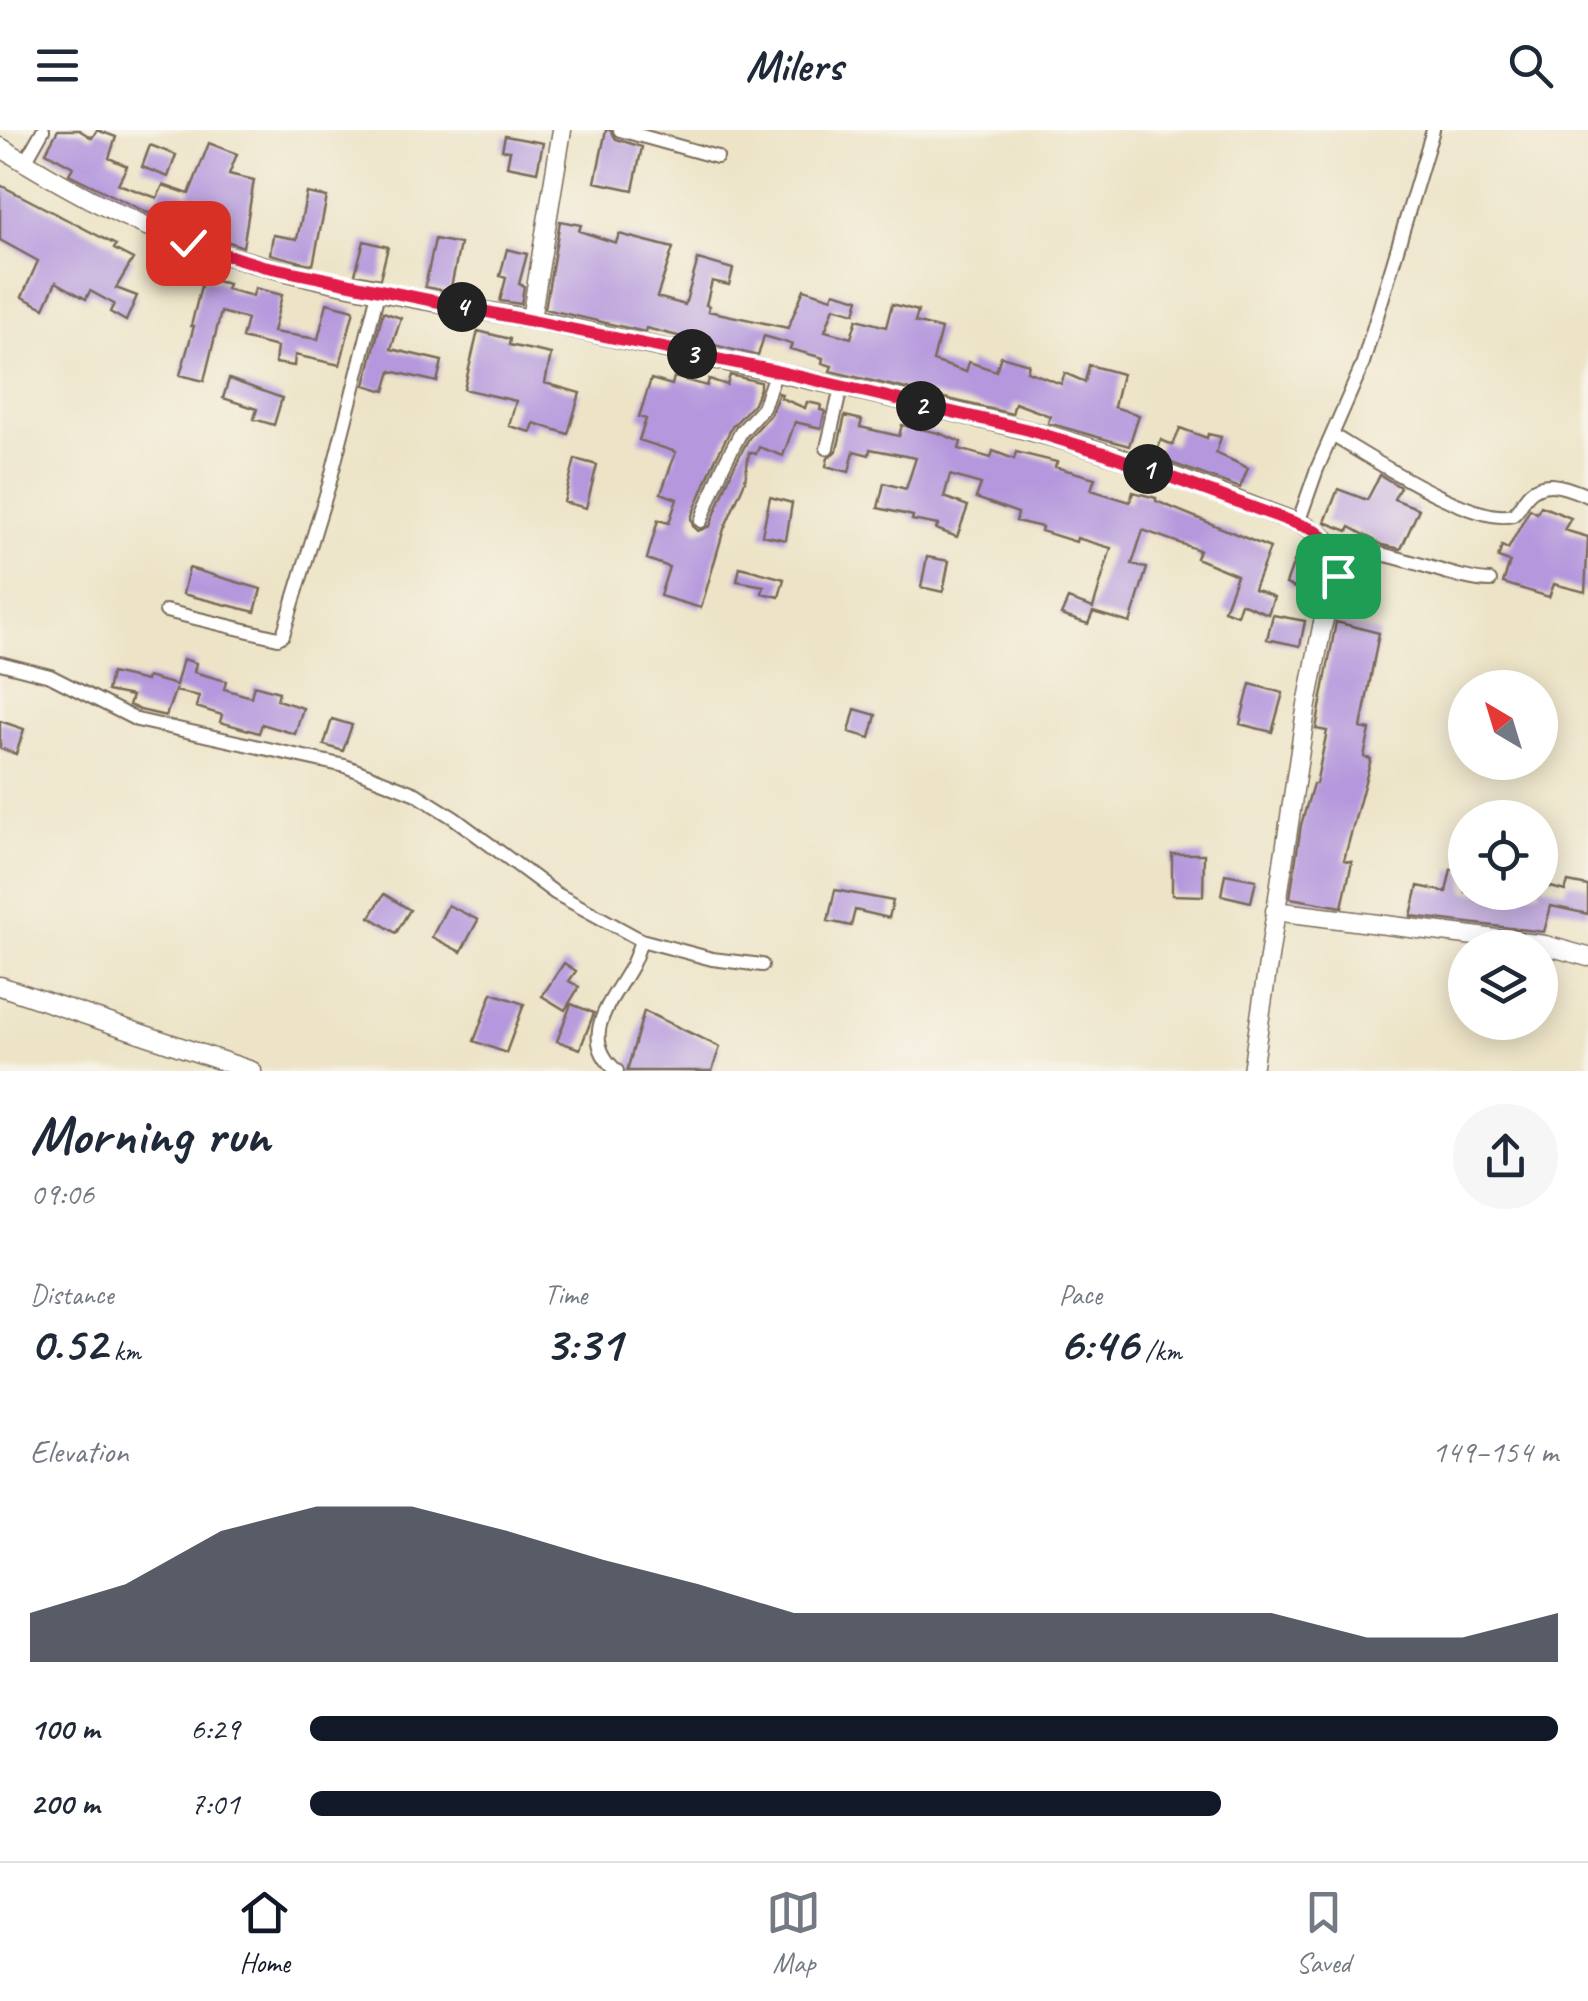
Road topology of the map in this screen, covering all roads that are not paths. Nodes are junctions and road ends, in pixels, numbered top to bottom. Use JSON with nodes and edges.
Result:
{"nodes":[{"id":1,"x":43,"y":130,"type":"edge"},
{"id":2,"x":562,"y":130,"type":"edge"},
{"id":3,"x":620,"y":130,"type":"edge"},
{"id":4,"x":1433,"y":130,"type":"edge"},
{"id":5,"x":0,"y":148,"type":"edge"},
{"id":6,"x":717,"y":157,"type":"dead end"},
{"id":7,"x":25,"y":162,"type":"junction"},
{"id":8,"x":379,"y":289,"type":"junction"},
{"id":9,"x":531,"y":320,"type":"junction"},
{"id":10,"x":776,"y":371,"type":"junction"},
{"id":11,"x":841,"y":388,"type":"junction"},
{"id":12,"x":1332,"y":436,"type":"junction"},
{"id":13,"x":827,"y":448,"type":"dead end"},
{"id":14,"x":1588,"y":496,"type":"edge"},
{"id":15,"x":701,"y":522,"type":"dead end"},
{"id":16,"x":1298,"y":523,"type":"junction"},
{"id":17,"x":1341,"y":555,"type":"junction"},
{"id":18,"x":1490,"y":582,"type":"dead end"},
{"id":19,"x":166,"y":611,"type":"dead end"},
{"id":20,"x":0,"y":663,"type":"edge"},
{"id":21,"x":1275,"y":910,"type":"junction"},
{"id":22,"x":641,"y":940,"type":"junction"},
{"id":23,"x":1588,"y":957,"type":"edge"},
{"id":24,"x":762,"y":965,"type":"dead end"},
{"id":25,"x":0,"y":986,"type":"edge"},
{"id":26,"x":252,"y":1071,"type":"edge"},
{"id":27,"x":617,"y":1071,"type":"edge"},
{"id":28,"x":1252,"y":1071,"type":"edge"}],
"edges":[{"from":1,"to":7,"type":"street"},
{"from":2,"to":9,"type":"street"},
{"from":3,"to":6,"type":"street"},
{"from":4,"to":12,"type":"street"},
{"from":5,"to":7,"type":"street"},
{"from":7,"to":8,"type":"street"},
{"from":8,"to":9,"type":"street"},
{"from":8,"to":19,"type":"street"},
{"from":9,"to":10,"type":"street"},
{"from":10,"to":11,"type":"street"},
{"from":10,"to":15,"type":"street"},
{"from":11,"to":13,"type":"street"},
{"from":11,"to":16,"type":"street"},
{"from":12,"to":14,"type":"street"},
{"from":12,"to":16,"type":"street"},
{"from":16,"to":17,"type":"street"},
{"from":17,"to":18,"type":"street"},
{"from":17,"to":21,"type":"street"},
{"from":20,"to":22,"type":"street"},
{"from":21,"to":23,"type":"street"},
{"from":21,"to":28,"type":"street"},
{"from":22,"to":24,"type":"street"},
{"from":22,"to":27,"type":"street"},
{"from":25,"to":26,"type":"street"}]}
